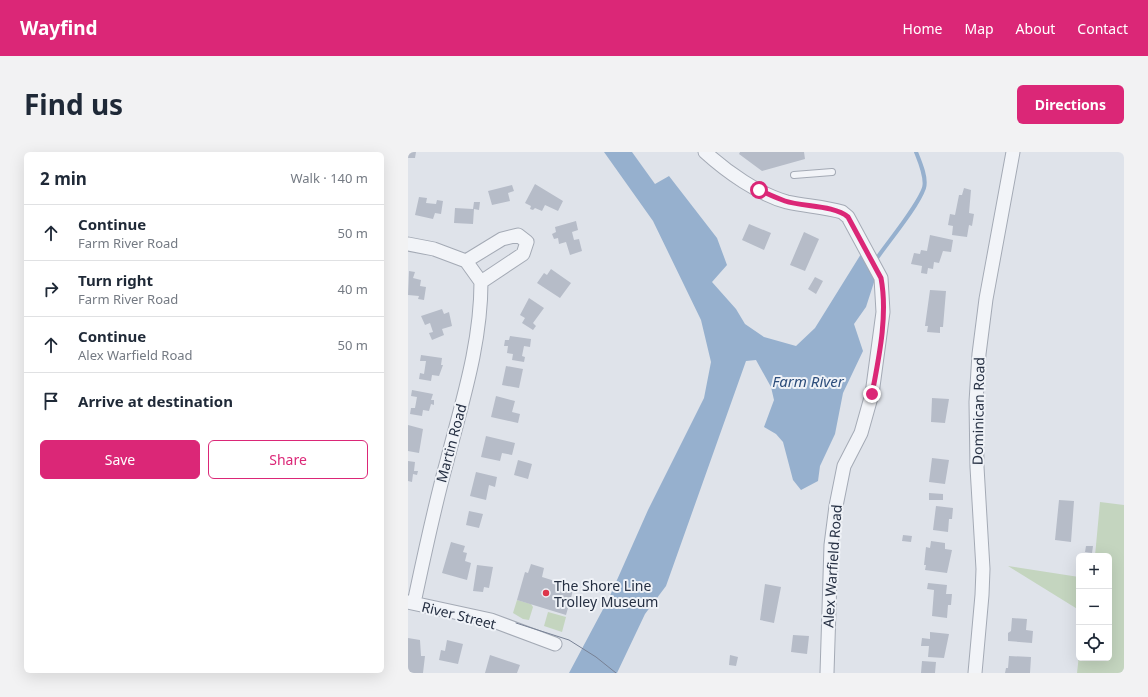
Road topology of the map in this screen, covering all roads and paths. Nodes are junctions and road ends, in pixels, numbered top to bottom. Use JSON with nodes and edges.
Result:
{"nodes":[{"id":1,"x":705,"y":152,"type":"edge"},
{"id":2,"x":1013,"y":152,"type":"edge"},
{"id":3,"x":832,"y":172,"type":"dead end"},
{"id":4,"x":794,"y":175,"type":"dead end"},
{"id":5,"x":408,"y":244,"type":"edge"},
{"id":6,"x":466,"y":261,"type":"junction"},
{"id":7,"x":481,"y":282,"type":"junction"},
{"id":8,"x":411,"y":603,"type":"edge"},
{"id":9,"x":555,"y":644,"type":"dead end"},
{"id":10,"x":827,"y":673,"type":"edge"},
{"id":11,"x":975,"y":673,"type":"edge"}],
"edges":[{"from":1,"to":10,"type":"street","name":"Alex Warfield Road"},
{"from":2,"to":11,"type":"street","name":"Dominican Road"},
{"from":3,"to":4,"type":"lane"},
{"from":5,"to":6,"type":"street"},
{"from":6,"to":7,"type":"street"},
{"from":6,"to":7,"type":"street"},
{"from":7,"to":8,"type":"street","name":"Martin Road"},
{"from":8,"to":9,"type":"street","name":"River Street"}]}
